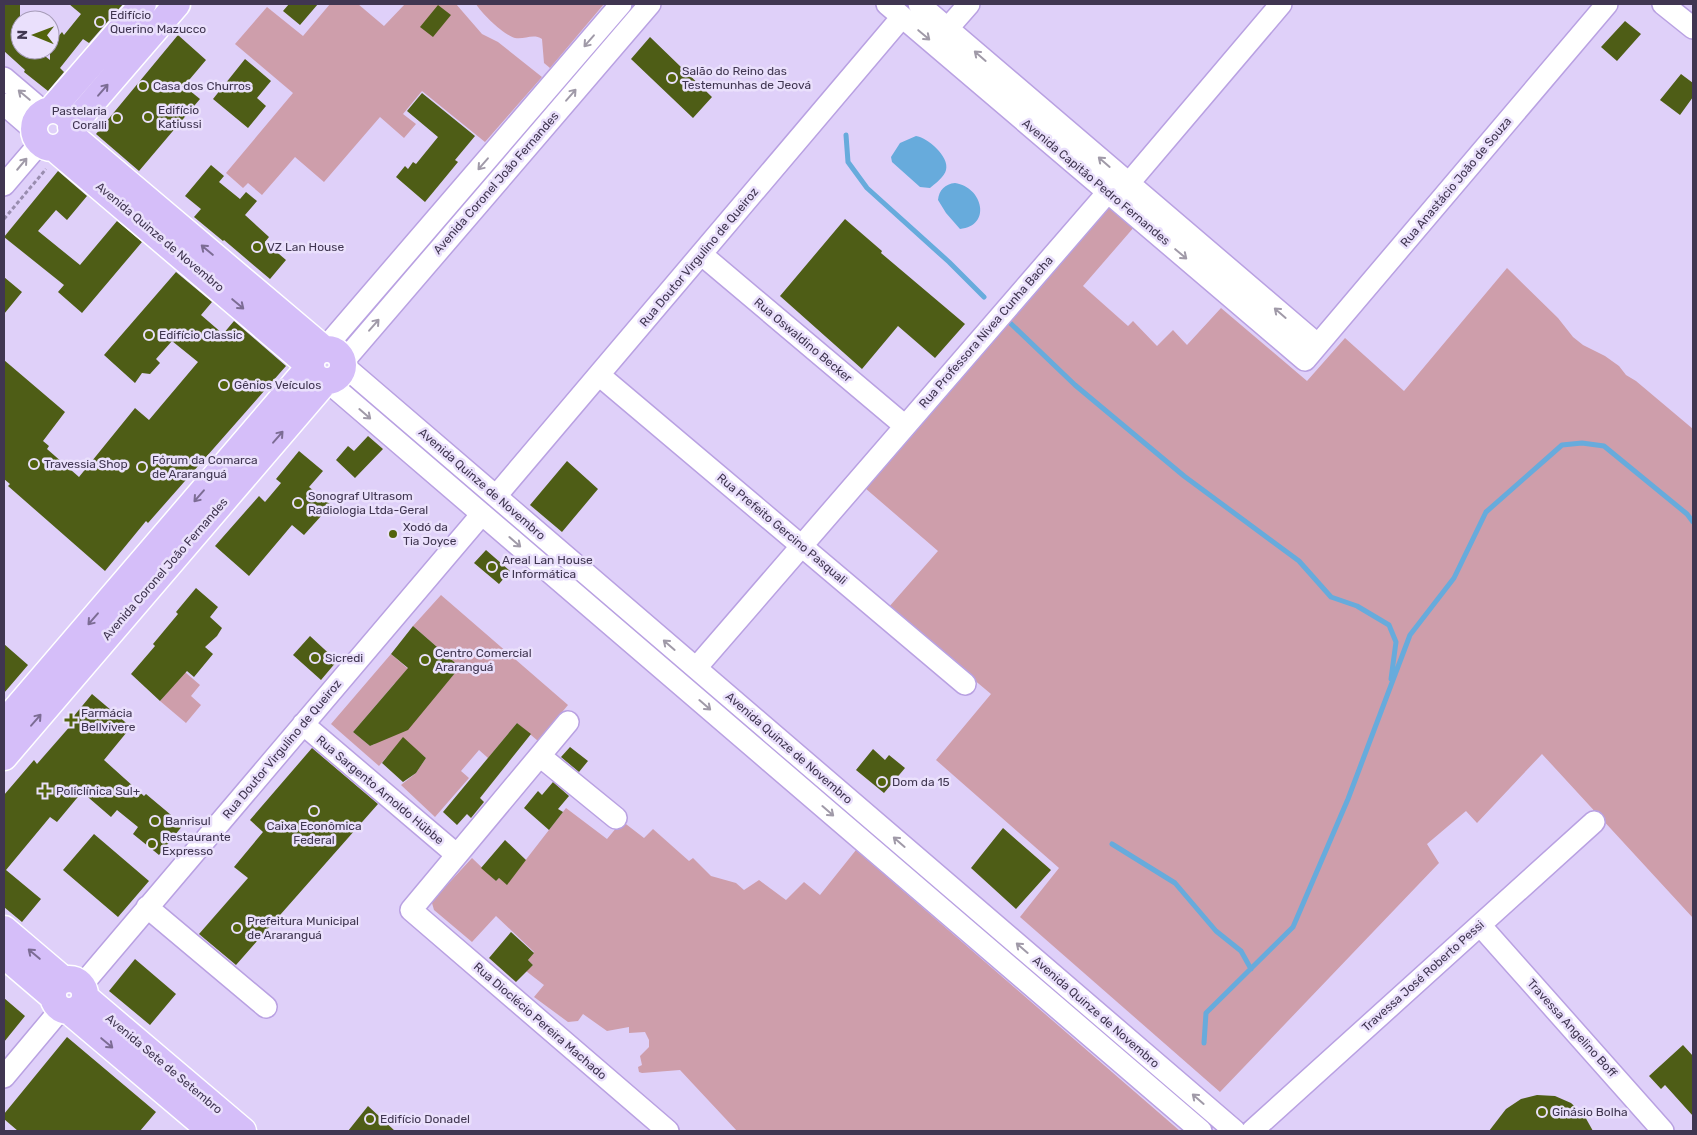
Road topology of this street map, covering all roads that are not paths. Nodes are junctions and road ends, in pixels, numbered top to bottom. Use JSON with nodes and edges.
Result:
{"nodes":[{"id":1,"x":144,"y":4,"type":"edge"},
{"id":2,"x":177,"y":4,"type":"edge"},
{"id":3,"x":621,"y":4,"type":"edge"},
{"id":4,"x":650,"y":4,"type":"edge"},
{"id":5,"x":919,"y":4,"type":"edge"},
{"id":6,"x":969,"y":4,"type":"edge"},
{"id":7,"x":1281,"y":4,"type":"edge"},
{"id":8,"x":1608,"y":4,"type":"edge"},
{"id":9,"x":1663,"y":4,"type":"edge"},
{"id":10,"x":894,"y":10,"type":"edge"},
{"id":11,"x":948,"y":28,"type":"junction"},
{"id":12,"x":1693,"y":28,"type":"edge"},
{"id":13,"x":4,"y":78,"type":"edge"},
{"id":14,"x":4,"y":104,"type":"edge"},
{"id":15,"x":52,"y":134,"type":"junction"},
{"id":16,"x":1129,"y":183,"type":"junction"},
{"id":17,"x":4,"y":185,"type":"edge"},
{"id":18,"x":1108,"y":192,"type":"junction"},
{"id":19,"x":702,"y":254,"type":"junction"},
{"id":20,"x":1311,"y":352,"type":"junction"},
{"id":21,"x":329,"y":367,"type":"junction"},
{"id":22,"x":598,"y":375,"type":"junction"},
{"id":23,"x":905,"y":426,"type":"junction"},
{"id":24,"x":496,"y":496,"type":"junction"},
{"id":25,"x":482,"y":514,"type":"junction"},
{"id":26,"x":801,"y":546,"type":"junction"},
{"id":27,"x":696,"y":668,"type":"junction"},
{"id":28,"x":965,"y":684,"type":"dead end"},
{"id":29,"x":568,"y":722,"type":"dead end"},
{"id":30,"x":4,"y":723,"type":"edge"},
{"id":31,"x":303,"y":724,"type":"junction"},
{"id":32,"x":4,"y":756,"type":"edge"},
{"id":33,"x":540,"y":756,"type":"junction"},
{"id":34,"x":616,"y":818,"type":"dead end"},
{"id":35,"x":1594,"y":822,"type":"dead end"},
{"id":36,"x":457,"y":856,"type":"junction"},
{"id":37,"x":147,"y":908,"type":"junction"},
{"id":38,"x":1480,"y":925,"type":"junction"},
{"id":39,"x":4,"y":929,"type":"edge"},
{"id":40,"x":4,"y":955,"type":"edge"},
{"id":41,"x":69,"y":997,"type":"junction"},
{"id":42,"x":266,"y":1007,"type":"dead end"},
{"id":43,"x":4,"y":1077,"type":"edge"},
{"id":44,"x":211,"y":1131,"type":"edge"},
{"id":45,"x":244,"y":1131,"type":"edge"},
{"id":46,"x":668,"y":1131,"type":"edge"},
{"id":47,"x":1201,"y":1131,"type":"edge"},
{"id":48,"x":1235,"y":1131,"type":"edge"},
{"id":49,"x":1252,"y":1131,"type":"edge"},
{"id":50,"x":1663,"y":1131,"type":"edge"}],
"edges":[{"from":1,"to":15,"type":"main road"},
{"from":15,"to":2,"type":"main road","one_way":true},
{"from":3,"to":21,"type":"street","name":"Avenida Coronel João Fernandes","one_way":true},
{"from":21,"to":4,"type":"street","name":"Avenida Coronel João Fernandes","one_way":true},
{"from":5,"to":11,"type":"street","name":"Avenida Capitão Pedro Fernandes"},
{"from":6,"to":11,"type":"street"},
{"from":7,"to":16,"type":"street","name":"Rua Professora Nívea Cunha Bacha"},
{"from":8,"to":20,"type":"street","name":"Rua Anastácio João de Souza"},
{"from":9,"to":12,"type":"street"},
{"from":10,"to":18,"type":"street","name":"Avenida Capitão Pedro Fernandes","one_way":true},
{"from":10,"to":19,"type":"street","name":"Rua Doutor Virgulino de Queiroz"},
{"from":16,"to":11,"type":"street","name":"Avenida Capitão Pedro Fernandes","one_way":true},
{"from":15,"to":13,"type":"street","name":"Avenida Quinze de Novembro","one_way":true},
{"from":14,"to":15,"type":"street","name":"Avenida Quinze de Novembro"},
{"from":17,"to":15,"type":"street","one_way":true},
{"from":15,"to":21,"type":"main road","name":"Avenida Quinze de Novembro"},
{"from":16,"to":18,"type":"street","name":"Rua Professora Nívea Cunha Bacha"},
{"from":20,"to":16,"type":"street","name":"Avenida Capitão Pedro Fernandes","one_way":true},
{"from":18,"to":20,"type":"street","name":"Avenida Capitão Pedro Fernandes","one_way":true},
{"from":18,"to":23,"type":"street","name":"Rua Professora Nívea Cunha Bacha"},
{"from":19,"to":22,"type":"street","name":"Rua Doutor Virgulino de Queiroz"},
{"from":19,"to":23,"type":"street","name":"Rua Oswaldino Becker"},
{"from":21,"to":24,"type":"street","name":"Avenida Quinze de Novembro"},
{"from":21,"to":25,"type":"street","name":"Avenida Quinze de Novembro","one_way":true},
{"from":21,"to":30,"type":"main road","name":"Avenida Coronel João Fernandes","one_way":true},
{"from":32,"to":21,"type":"main road","name":"Avenida Coronel João Fernandes","one_way":true},
{"from":22,"to":24,"type":"street","name":"Rua Doutor Virgulino de Queiroz"},
{"from":22,"to":26,"type":"street","name":"Rua Prefeito Gercino Pasquali"},
{"from":23,"to":26,"type":"street","name":"Rua Professora Nívea Cunha Bacha"},
{"from":24,"to":25,"type":"street"},
{"from":27,"to":24,"type":"street","name":"Avenida Quinze de Novembro","one_way":true},
{"from":25,"to":31,"type":"street","name":"Rua Doutor Virgulino de Queiroz"},
{"from":25,"to":47,"type":"street","name":"Avenida Quinze de Novembro","one_way":true},
{"from":26,"to":27,"type":"street","name":"Rua Professora Nívea Cunha Bacha"},
{"from":26,"to":28,"type":"street","name":"Rua Prefeito Gercino Pasquali"},
{"from":48,"to":27,"type":"street","name":"Avenida Quinze de Novembro","one_way":true},
{"from":29,"to":33,"type":"street"},
{"from":31,"to":36,"type":"street","name":"Rua Sargento Arnoldo Hübbe"},
{"from":31,"to":37,"type":"street","name":"Rua Doutor Virgulino de Queiroz"},
{"from":33,"to":34,"type":"street"},
{"from":33,"to":36,"type":"street"},
{"from":35,"to":38,"type":"street","name":"Travessa José Roberto Pessi"},
{"from":36,"to":46,"type":"street","name":"Rua Dioclécio Pereira Machado"},
{"from":37,"to":41,"type":"street","name":"Rua Doutor Virgulino de Queiroz"},
{"from":37,"to":42,"type":"street"},
{"from":38,"to":49,"type":"street","name":"Travessa José Roberto Pessi"},
{"from":38,"to":50,"type":"street","name":"Travessa Angelino Boff"},
{"from":41,"to":39,"type":"main road","name":"Avenida Sete de Setembro","one_way":true},
{"from":40,"to":41,"type":"main road","name":"Avenida Sete de Setembro"},
{"from":41,"to":43,"type":"street","name":"Rua Doutor Virgulino de Queiroz"},
{"from":41,"to":44,"type":"main road","name":"Avenida Sete de Setembro","one_way":true},
{"from":41,"to":45,"type":"main road","name":"Avenida Sete de Setembro"}]}
